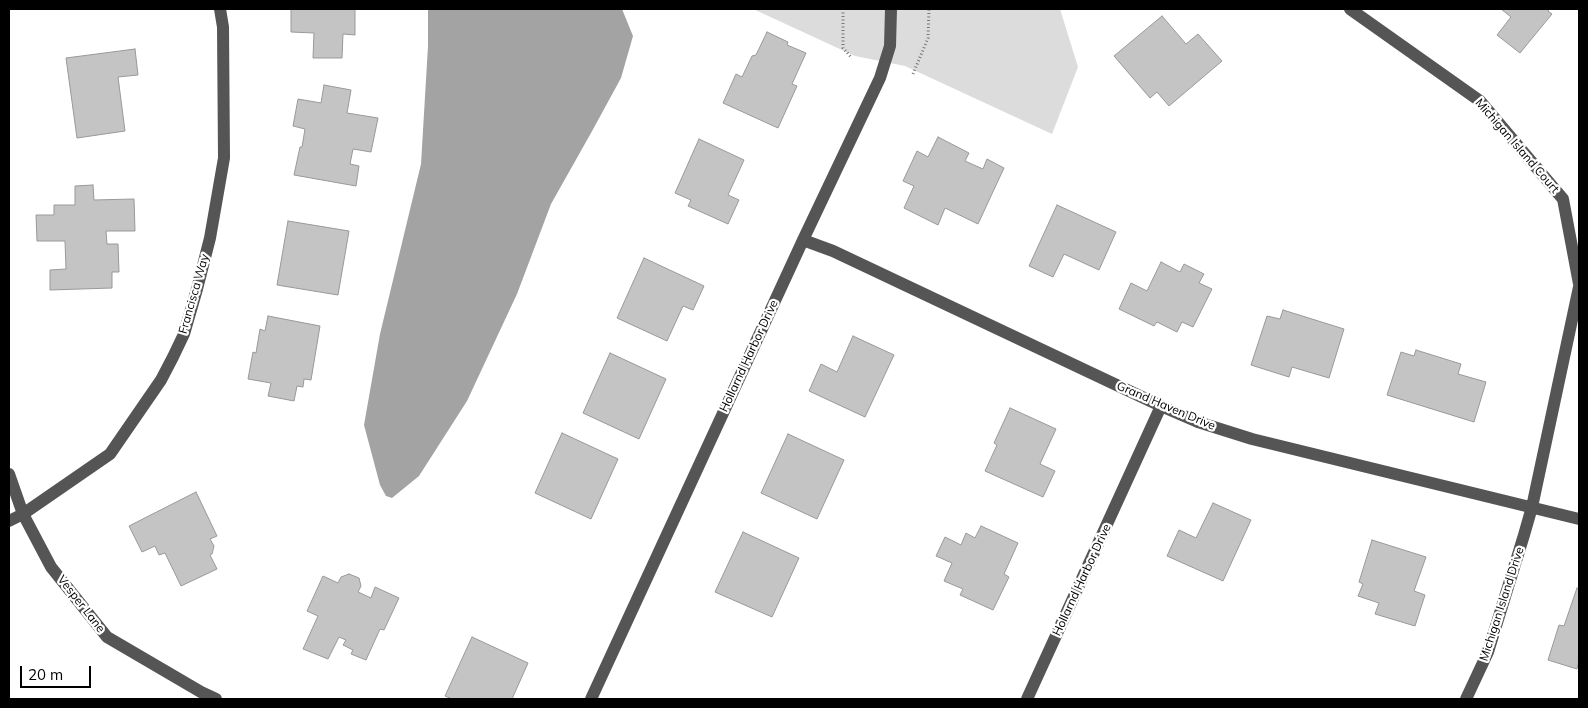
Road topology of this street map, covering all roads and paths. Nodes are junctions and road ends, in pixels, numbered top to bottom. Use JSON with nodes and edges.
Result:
{"nodes":[{"id":1,"x":220,"y":9,"type":"edge"},
{"id":2,"x":843,"y":9,"type":"edge"},
{"id":3,"x":891,"y":9,"type":"edge"},
{"id":4,"x":929,"y":9,"type":"edge"},
{"id":5,"x":1350,"y":9,"type":"edge"},
{"id":6,"x":851,"y":57,"type":"dead end"},
{"id":7,"x":913,"y":74,"type":"dead end"},
{"id":8,"x":803,"y":240,"type":"junction"},
{"id":9,"x":1579,"y":286,"type":"edge"},
{"id":10,"x":1161,"y":406,"type":"junction"},
{"id":11,"x":9,"y":474,"type":"edge"},
{"id":12,"x":1532,"y":507,"type":"junction"},
{"id":13,"x":23,"y":514,"type":"junction"},
{"id":14,"x":1579,"y":519,"type":"edge"},
{"id":15,"x":9,"y":521,"type":"edge"},
{"id":16,"x":1524,"y":535,"type":"joint"},
{"id":17,"x":200,"y":696,"type":"edge"},
{"id":18,"x":216,"y":699,"type":"edge"},
{"id":19,"x":590,"y":699,"type":"edge"},
{"id":20,"x":1027,"y":699,"type":"edge"},
{"id":21,"x":1466,"y":699,"type":"edge"}],
"edges":[{"from":1,"to":13,"type":"street","name":"Francisca Way"},
{"from":2,"to":6,"type":"path"},
{"from":3,"to":8,"type":"street","name":"Hollarnd Harbor Drive"},
{"from":4,"to":7,"type":"path"},
{"from":5,"to":9,"type":"street","name":"Michigan Island Court"},
{"from":8,"to":10,"type":"street","name":"Grand Haven Drive"},
{"from":8,"to":19,"type":"street","name":"Hollarnd Harbor Drive"},
{"from":9,"to":12,"type":"street","name":"Michigan Island Court"},
{"from":10,"to":12,"type":"street","name":"Grand Haven Drive"},
{"from":10,"to":20,"type":"street","name":"Hollarnd Harbor Drive"},
{"from":11,"to":13,"type":"street","name":"Vesper Lane"},
{"from":12,"to":14,"type":"street","name":"Grand Haven Drive"},
{"from":12,"to":16,"type":"street","name":"Michigan Island Court"},
{"from":13,"to":15,"type":"street","name":"Francisca Way"},
{"from":13,"to":17,"type":"street","name":"Vesper Lane"},
{"from":16,"to":21,"type":"street","name":"Michigan Island Drive"},
{"from":17,"to":18,"type":"street","name":"Vesper Lane"}]}
